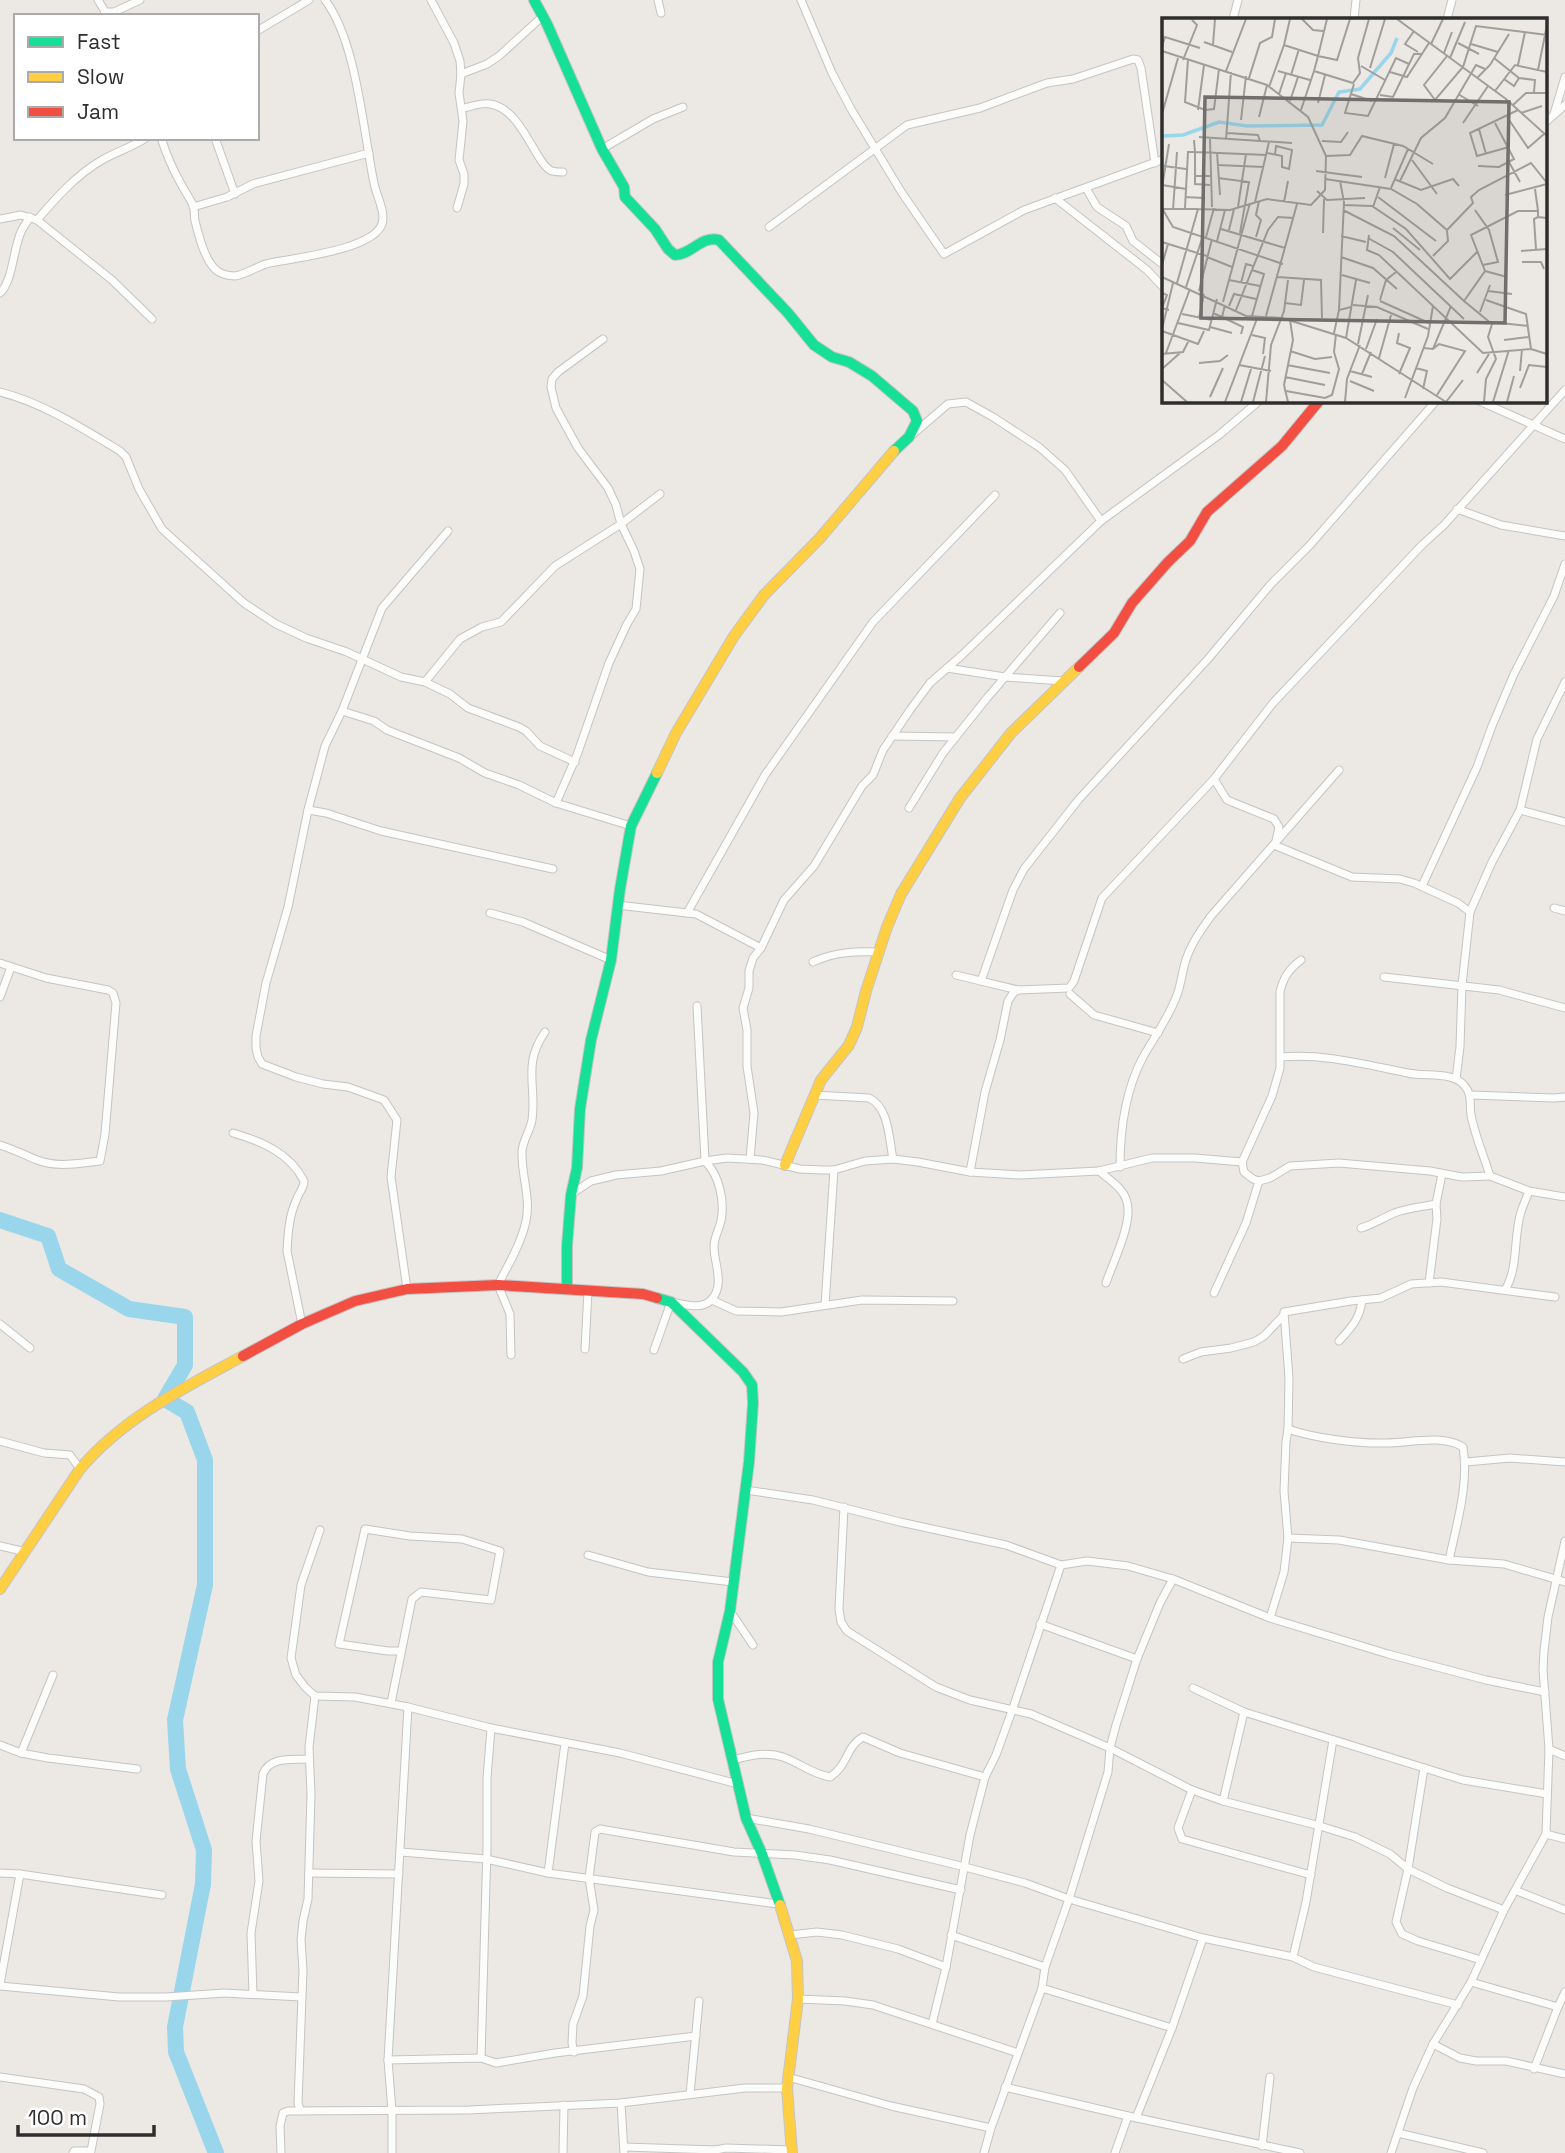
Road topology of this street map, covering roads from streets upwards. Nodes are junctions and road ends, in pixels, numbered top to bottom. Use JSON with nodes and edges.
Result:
{"nodes":[{"id":1,"x":98,"y":0,"type":"edge"},
{"id":2,"x":140,"y":0,"type":"edge"},
{"id":3,"x":309,"y":0,"type":"edge"},
{"id":4,"x":325,"y":0,"type":"edge"},
{"id":5,"x":431,"y":0,"type":"edge"},
{"id":6,"x":534,"y":0,"type":"edge"},
{"id":7,"x":659,"y":0,"type":"edge"},
{"id":8,"x":801,"y":0,"type":"edge"},
{"id":9,"x":1238,"y":0,"type":"edge"},
{"id":10,"x":1356,"y":0,"type":"edge"},
{"id":11,"x":1452,"y":0,"type":"edge"},
{"id":12,"x":661,"y":13,"type":"dead end"},
{"id":13,"x":106,"y":14,"type":"edge"},
{"id":14,"x":543,"y":16,"type":"junction"},
{"id":15,"x":1233,"y":18,"type":"edge"},
{"id":16,"x":1354,"y":18,"type":"edge"},
{"id":17,"x":1447,"y":18,"type":"edge"},
{"id":18,"x":259,"y":30,"type":"edge"},
{"id":19,"x":461,"y":74,"type":"junction"},
{"id":20,"x":1565,"y":78,"type":"edge"},
{"id":21,"x":1565,"y":105,"type":"edge"},
{"id":22,"x":683,"y":107,"type":"dead end"},
{"id":23,"x":463,"y":108,"type":"junction"},
{"id":24,"x":1555,"y":114,"type":"junction"},
{"id":25,"x":1548,"y":120,"type":"edge"},
{"id":26,"x":143,"y":140,"type":"edge"},
{"id":27,"x":162,"y":140,"type":"edge"},
{"id":28,"x":216,"y":140,"type":"edge"},
{"id":29,"x":874,"y":147,"type":"junction"},
{"id":30,"x":602,"y":149,"type":"junction"},
{"id":31,"x":369,"y":153,"type":"junction"},
{"id":32,"x":1162,"y":160,"type":"edge"},
{"id":33,"x":1155,"y":163,"type":"junction"},
{"id":34,"x":563,"y":172,"type":"dead end"},
{"id":35,"x":1086,"y":188,"type":"junction"},
{"id":36,"x":235,"y":194,"type":"junction"},
{"id":37,"x":1055,"y":198,"type":"junction"},
{"id":38,"x":193,"y":206,"type":"junction"},
{"id":39,"x":457,"y":208,"type":"dead end"},
{"id":40,"x":33,"y":218,"type":"junction"},
{"id":41,"x":0,"y":219,"type":"edge"},
{"id":42,"x":769,"y":227,"type":"dead end"},
{"id":43,"x":1161,"y":263,"type":"dead end"},
{"id":44,"x":1162,"y":286,"type":"edge"},
{"id":45,"x":0,"y":293,"type":"edge"},
{"id":46,"x":152,"y":319,"type":"dead end"},
{"id":47,"x":603,"y":339,"type":"dead end"},
{"id":48,"x":1565,"y":390,"type":"edge"},
{"id":49,"x":0,"y":392,"type":"edge"},
{"id":50,"x":1258,"y":402,"type":"edge"},
{"id":51,"x":1318,"y":402,"type":"edge"},
{"id":52,"x":1435,"y":402,"type":"edge"},
{"id":53,"x":1481,"y":402,"type":"edge"},
{"id":54,"x":1533,"y":426,"type":"junction"},
{"id":55,"x":909,"y":437,"type":"junction"},
{"id":56,"x":1565,"y":439,"type":"edge"},
{"id":57,"x":660,"y":495,"type":"dead end"},
{"id":58,"x":995,"y":495,"type":"dead end"},
{"id":59,"x":1457,"y":509,"type":"junction"},
{"id":60,"x":1101,"y":521,"type":"junction"},
{"id":61,"x":621,"y":524,"type":"junction"},
{"id":62,"x":448,"y":531,"type":"dead end"},
{"id":63,"x":1565,"y":536,"type":"edge"},
{"id":64,"x":1565,"y":564,"type":"edge"},
{"id":65,"x":1060,"y":613,"type":"dead end"},
{"id":66,"x":362,"y":659,"type":"junction"},
{"id":67,"x":947,"y":668,"type":"junction"},
{"id":68,"x":1005,"y":677,"type":"junction"},
{"id":69,"x":1063,"y":681,"type":"junction"},
{"id":70,"x":425,"y":682,"type":"junction"},
{"id":71,"x":1565,"y":682,"type":"edge"},
{"id":72,"x":342,"y":711,"type":"junction"},
{"id":73,"x":892,"y":736,"type":"junction"},
{"id":74,"x":956,"y":737,"type":"junction"},
{"id":75,"x":575,"y":762,"type":"junction"},
{"id":76,"x":1339,"y":770,"type":"dead end"},
{"id":77,"x":1214,"y":779,"type":"junction"},
{"id":78,"x":556,"y":803,"type":"junction"},
{"id":79,"x":909,"y":808,"type":"dead end"},
{"id":80,"x":308,"y":810,"type":"junction"},
{"id":81,"x":1520,"y":810,"type":"junction"},
{"id":82,"x":1565,"y":822,"type":"edge"},
{"id":83,"x":631,"y":826,"type":"junction"},
{"id":84,"x":1274,"y":845,"type":"junction"},
{"id":85,"x":554,"y":869,"type":"dead end"},
{"id":86,"x":1422,"y":887,"type":"junction"},
{"id":87,"x":617,"y":905,"type":"junction"},
{"id":88,"x":1554,"y":908,"type":"dead end"},
{"id":89,"x":1565,"y":911,"type":"edge"},
{"id":90,"x":491,"y":912,"type":"dead end"},
{"id":91,"x":1470,"y":912,"type":"junction"},
{"id":92,"x":687,"y":913,"type":"junction"},
{"id":93,"x":761,"y":948,"type":"junction"},
{"id":94,"x":879,"y":952,"type":"junction"},
{"id":95,"x":611,"y":960,"type":"junction"},
{"id":96,"x":1301,"y":960,"type":"dead end"},
{"id":97,"x":813,"y":962,"type":"dead end"},
{"id":98,"x":0,"y":963,"type":"edge"},
{"id":99,"x":10,"y":967,"type":"junction"},
{"id":100,"x":956,"y":975,"type":"dead end"},
{"id":101,"x":1384,"y":977,"type":"dead end"},
{"id":102,"x":981,"y":981,"type":"junction"},
{"id":103,"x":1461,"y":985,"type":"junction"},
{"id":104,"x":1018,"y":990,"type":"junction"},
{"id":105,"x":1070,"y":994,"type":"dead end"},
{"id":106,"x":0,"y":996,"type":"edge"},
{"id":107,"x":697,"y":1006,"type":"dead end"},
{"id":108,"x":1565,"y":1008,"type":"edge"},
{"id":109,"x":545,"y":1032,"type":"dead end"},
{"id":110,"x":1157,"y":1033,"type":"junction"},
{"id":111,"x":1281,"y":1057,"type":"junction"},
{"id":112,"x":1456,"y":1079,"type":"junction"},
{"id":113,"x":814,"y":1095,"type":"junction"},
{"id":114,"x":1471,"y":1095,"type":"junction"},
{"id":115,"x":1565,"y":1097,"type":"edge"},
{"id":116,"x":233,"y":1133,"type":"dead end"},
{"id":117,"x":0,"y":1145,"type":"edge"},
{"id":118,"x":750,"y":1159,"type":"junction"},
{"id":119,"x":893,"y":1159,"type":"junction"},
{"id":120,"x":705,"y":1161,"type":"junction"},
{"id":121,"x":1242,"y":1162,"type":"junction"},
{"id":122,"x":785,"y":1165,"type":"junction"},
{"id":123,"x":1120,"y":1167,"type":"junction"},
{"id":124,"x":834,"y":1170,"type":"junction"},
{"id":125,"x":1100,"y":1171,"type":"junction"},
{"id":126,"x":970,"y":1172,"type":"junction"},
{"id":127,"x":1442,"y":1174,"type":"junction"},
{"id":128,"x":1490,"y":1176,"type":"junction"},
{"id":129,"x":1259,"y":1181,"type":"junction"},
{"id":130,"x":1530,"y":1191,"type":"junction"},
{"id":131,"x":571,"y":1195,"type":"junction"},
{"id":132,"x":1565,"y":1197,"type":"edge"},
{"id":133,"x":1436,"y":1204,"type":"junction"},
{"id":134,"x":1361,"y":1228,"type":"dead end"},
{"id":135,"x":1106,"y":1283,"type":"dead end"},
{"id":136,"x":1429,"y":1283,"type":"junction"},
{"id":137,"x":498,"y":1285,"type":"junction"},
{"id":138,"x":407,"y":1289,"type":"junction"},
{"id":139,"x":567,"y":1289,"type":"junction"},
{"id":140,"x":1506,"y":1290,"type":"junction"},
{"id":141,"x":589,"y":1291,"type":"junction"},
{"id":142,"x":1214,"y":1293,"type":"dead end"},
{"id":143,"x":1555,"y":1297,"type":"dead end"},
{"id":144,"x":712,"y":1300,"type":"junction"},
{"id":145,"x":1362,"y":1300,"type":"junction"},
{"id":146,"x":953,"y":1301,"type":"dead end"},
{"id":147,"x":671,"y":1302,"type":"junction"},
{"id":148,"x":825,"y":1305,"type":"junction"},
{"id":149,"x":1283,"y":1316,"type":"junction"},
{"id":150,"x":0,"y":1324,"type":"edge"},
{"id":151,"x":302,"y":1324,"type":"junction"},
{"id":152,"x":1339,"y":1341,"type":"dead end"},
{"id":153,"x":30,"y":1348,"type":"dead end"},
{"id":154,"x":585,"y":1349,"type":"dead end"},
{"id":155,"x":654,"y":1350,"type":"dead end"},
{"id":156,"x":511,"y":1354,"type":"dead end"},
{"id":157,"x":1182,"y":1359,"type":"dead end"},
{"id":158,"x":1288,"y":1429,"type":"junction"},
{"id":159,"x":0,"y":1441,"type":"edge"},
{"id":160,"x":1466,"y":1462,"type":"junction"},
{"id":161,"x":1565,"y":1462,"type":"edge"},
{"id":162,"x":80,"y":1469,"type":"junction"},
{"id":163,"x":746,"y":1490,"type":"junction"},
{"id":164,"x":844,"y":1507,"type":"junction"},
{"id":165,"x":320,"y":1530,"type":"dead end"},
{"id":166,"x":1288,"y":1538,"type":"junction"},
{"id":167,"x":1565,"y":1541,"type":"edge"},
{"id":168,"x":0,"y":1546,"type":"edge"},
{"id":169,"x":26,"y":1552,"type":"junction"},
{"id":170,"x":588,"y":1555,"type":"dead end"},
{"id":171,"x":1449,"y":1560,"type":"junction"},
{"id":172,"x":1061,"y":1565,"type":"junction"},
{"id":173,"x":1556,"y":1578,"type":"junction"},
{"id":174,"x":1173,"y":1579,"type":"junction"},
{"id":175,"x":733,"y":1582,"type":"junction"},
{"id":176,"x":1565,"y":1582,"type":"edge"},
{"id":177,"x":0,"y":1589,"type":"edge"},
{"id":178,"x":730,"y":1611,"type":"junction"},
{"id":179,"x":1270,"y":1618,"type":"junction"},
{"id":180,"x":1040,"y":1624,"type":"junction"},
{"id":181,"x":753,"y":1645,"type":"dead end"},
{"id":182,"x":388,"y":1651,"type":"junction"},
{"id":183,"x":401,"y":1651,"type":"junction"},
{"id":184,"x":1137,"y":1659,"type":"junction"},
{"id":185,"x":399,"y":1663,"type":"junction"},
{"id":186,"x":52,"y":1675,"type":"dead end"},
{"id":187,"x":1193,"y":1688,"type":"dead end"},
{"id":188,"x":1545,"y":1692,"type":"junction"},
{"id":189,"x":315,"y":1696,"type":"junction"},
{"id":190,"x":391,"y":1703,"type":"junction"},
{"id":191,"x":408,"y":1707,"type":"junction"},
{"id":192,"x":1013,"y":1709,"type":"junction"},
{"id":193,"x":1244,"y":1712,"type":"junction"},
{"id":194,"x":491,"y":1728,"type":"junction"},
{"id":195,"x":1333,"y":1740,"type":"junction"},
{"id":196,"x":565,"y":1744,"type":"junction"},
{"id":197,"x":0,"y":1745,"type":"edge"},
{"id":198,"x":1110,"y":1748,"type":"junction"},
{"id":199,"x":1549,"y":1749,"type":"junction"},
{"id":200,"x":21,"y":1753,"type":"junction"},
{"id":201,"x":1565,"y":1756,"type":"edge"},
{"id":202,"x":308,"y":1759,"type":"junction"},
{"id":203,"x":733,"y":1760,"type":"junction"},
{"id":204,"x":1424,"y":1768,"type":"junction"},
{"id":205,"x":137,"y":1769,"type":"dead end"},
{"id":206,"x":985,"y":1777,"type":"junction"},
{"id":207,"x":738,"y":1784,"type":"junction"},
{"id":208,"x":1192,"y":1790,"type":"junction"},
{"id":209,"x":1547,"y":1794,"type":"junction"},
{"id":210,"x":1223,"y":1801,"type":"junction"},
{"id":211,"x":746,"y":1818,"type":"junction"},
{"id":212,"x":1320,"y":1826,"type":"junction"},
{"id":213,"x":1546,"y":1834,"type":"junction"},
{"id":214,"x":1565,"y":1839,"type":"edge"},
{"id":215,"x":401,"y":1852,"type":"junction"},
{"id":216,"x":762,"y":1854,"type":"junction"},
{"id":217,"x":486,"y":1859,"type":"junction"},
{"id":218,"x":965,"y":1867,"type":"junction"},
{"id":219,"x":1408,"y":1869,"type":"junction"},
{"id":220,"x":0,"y":1873,"type":"edge"},
{"id":221,"x":309,"y":1873,"type":"junction"},
{"id":222,"x":20,"y":1874,"type":"junction"},
{"id":223,"x":399,"y":1874,"type":"junction"},
{"id":224,"x":548,"y":1874,"type":"junction"},
{"id":225,"x":1311,"y":1875,"type":"junction"},
{"id":226,"x":589,"y":1878,"type":"junction"},
{"id":227,"x":961,"y":1889,"type":"junction"},
{"id":228,"x":1517,"y":1891,"type":"junction"},
{"id":229,"x":162,"y":1895,"type":"dead end"},
{"id":230,"x":1069,"y":1899,"type":"junction"},
{"id":231,"x":778,"y":1903,"type":"junction"},
{"id":232,"x":1504,"y":1910,"type":"junction"},
{"id":233,"x":1565,"y":1910,"type":"edge"},
{"id":234,"x":790,"y":1935,"type":"junction"},
{"id":235,"x":951,"y":1935,"type":"junction"},
{"id":236,"x":1203,"y":1938,"type":"junction"},
{"id":237,"x":1293,"y":1958,"type":"junction"},
{"id":238,"x":1481,"y":1960,"type":"junction"},
{"id":239,"x":946,"y":1967,"type":"junction"},
{"id":240,"x":1045,"y":1967,"type":"junction"},
{"id":241,"x":1471,"y":1982,"type":"junction"},
{"id":242,"x":0,"y":1985,"type":"edge"},
{"id":243,"x":1042,"y":1988,"type":"junction"},
{"id":244,"x":1565,"y":1992,"type":"edge"},
{"id":245,"x":253,"y":1994,"type":"junction"},
{"id":246,"x":301,"y":1997,"type":"junction"},
{"id":247,"x":798,"y":1999,"type":"junction"},
{"id":248,"x":699,"y":2001,"type":"dead end"},
{"id":249,"x":1458,"y":2005,"type":"junction"},
{"id":250,"x":1558,"y":2007,"type":"junction"},
{"id":251,"x":932,"y":2024,"type":"junction"},
{"id":252,"x":1172,"y":2028,"type":"junction"},
{"id":253,"x":696,"y":2036,"type":"junction"},
{"id":254,"x":1433,"y":2044,"type":"junction"},
{"id":255,"x":575,"y":2052,"type":"junction"},
{"id":256,"x":1018,"y":2053,"type":"junction"},
{"id":257,"x":481,"y":2057,"type":"junction"},
{"id":258,"x":388,"y":2060,"type":"junction"},
{"id":259,"x":1534,"y":2069,"type":"junction"},
{"id":260,"x":1565,"y":2074,"type":"edge"},
{"id":261,"x":0,"y":2077,"type":"edge"},
{"id":262,"x":1270,"y":2077,"type":"dead end"},
{"id":263,"x":787,"y":2082,"type":"junction"},
{"id":264,"x":1005,"y":2087,"type":"junction"},
{"id":265,"x":690,"y":2094,"type":"junction"},
{"id":266,"x":621,"y":2103,"type":"junction"},
{"id":267,"x":564,"y":2105,"type":"junction"},
{"id":268,"x":300,"y":2109,"type":"junction"},
{"id":269,"x":392,"y":2111,"type":"junction"},
{"id":270,"x":1132,"y":2117,"type":"junction"},
{"id":271,"x":990,"y":2128,"type":"junction"},
{"id":272,"x":1398,"y":2133,"type":"junction"},
{"id":273,"x":1262,"y":2146,"type":"junction"},
{"id":274,"x":624,"y":2150,"type":"edge"},
{"id":275,"x":715,"y":2152,"type":"edge"},
{"id":276,"x":791,"y":2152,"type":"edge"},
{"id":277,"x":73,"y":2153,"type":"edge"},
{"id":278,"x":281,"y":2153,"type":"edge"},
{"id":279,"x":392,"y":2153,"type":"edge"},
{"id":280,"x":563,"y":2153,"type":"edge"},
{"id":281,"x":985,"y":2153,"type":"edge"},
{"id":282,"x":1115,"y":2153,"type":"edge"},
{"id":283,"x":1300,"y":2153,"type":"edge"},
{"id":284,"x":1391,"y":2153,"type":"edge"},
{"id":285,"x":1483,"y":2153,"type":"edge"}],
"edges":[{"from":1,"to":13,"type":"street"},
{"from":2,"to":13,"type":"street"},
{"from":3,"to":18,"type":"street"},
{"from":4,"to":31,"type":"street"},
{"from":5,"to":19,"type":"street"},
{"from":6,"to":14,"type":"street"},
{"from":7,"to":12,"type":"street"},
{"from":8,"to":29,"type":"street"},
{"from":9,"to":15,"type":"street"},
{"from":10,"to":16,"type":"street"},
{"from":11,"to":17,"type":"street"},
{"from":14,"to":19,"type":"street"},
{"from":14,"to":30,"type":"street"},
{"from":19,"to":23,"type":"street"},
{"from":20,"to":24,"type":"street"},
{"from":21,"to":24,"type":"street"},
{"from":22,"to":30,"type":"street"},
{"from":23,"to":34,"type":"street"},
{"from":23,"to":39,"type":"street"},
{"from":24,"to":25,"type":"street"},
{"from":26,"to":40,"type":"street"},
{"from":27,"to":38,"type":"street"},
{"from":28,"to":36,"type":"street"},
{"from":29,"to":33,"type":"street"},
{"from":29,"to":37,"type":"street"},
{"from":29,"to":42,"type":"street"},
{"from":30,"to":55,"type":"street"},
{"from":31,"to":36,"type":"street"},
{"from":31,"to":38,"type":"street"},
{"from":32,"to":33,"type":"street"},
{"from":33,"to":35,"type":"street"},
{"from":35,"to":37,"type":"street"},
{"from":35,"to":43,"type":"street"},
{"from":36,"to":38,"type":"street"},
{"from":37,"to":44,"type":"street"},
{"from":40,"to":41,"type":"street"},
{"from":40,"to":45,"type":"street"},
{"from":40,"to":46,"type":"street"},
{"from":47,"to":61,"type":"street"},
{"from":48,"to":54,"type":"street"},
{"from":49,"to":66,"type":"street"},
{"from":50,"to":60,"type":"street"},
{"from":51,"to":69,"type":"street"},
{"from":52,"to":102,"type":"street"},
{"from":53,"to":54,"type":"street"},
{"from":54,"to":56,"type":"street"},
{"from":54,"to":59,"type":"street"},
{"from":55,"to":60,"type":"street"},
{"from":55,"to":83,"type":"street"},
{"from":57,"to":61,"type":"street"},
{"from":58,"to":92,"type":"street"},
{"from":59,"to":63,"type":"street"},
{"from":59,"to":77,"type":"street"},
{"from":60,"to":67,"type":"street"},
{"from":61,"to":70,"type":"street"},
{"from":61,"to":75,"type":"street"},
{"from":62,"to":66,"type":"street"},
{"from":64,"to":86,"type":"street"},
{"from":65,"to":68,"type":"street"},
{"from":66,"to":70,"type":"street"},
{"from":66,"to":72,"type":"street"},
{"from":67,"to":68,"type":"street"},
{"from":67,"to":73,"type":"street"},
{"from":68,"to":69,"type":"street"},
{"from":68,"to":74,"type":"street"},
{"from":69,"to":94,"type":"street"},
{"from":70,"to":75,"type":"street"},
{"from":71,"to":81,"type":"street"},
{"from":72,"to":78,"type":"street"},
{"from":72,"to":80,"type":"street"},
{"from":73,"to":74,"type":"street"},
{"from":73,"to":93,"type":"street"},
{"from":74,"to":79,"type":"street"},
{"from":75,"to":78,"type":"street"},
{"from":76,"to":84,"type":"street"},
{"from":77,"to":84,"type":"street"},
{"from":77,"to":104,"type":"street"},
{"from":78,"to":83,"type":"street"},
{"from":80,"to":85,"type":"street"},
{"from":80,"to":138,"type":"street"},
{"from":81,"to":82,"type":"street"},
{"from":81,"to":91,"type":"street"},
{"from":83,"to":87,"type":"street"},
{"from":84,"to":86,"type":"street"},
{"from":84,"to":110,"type":"street"},
{"from":86,"to":91,"type":"street"},
{"from":87,"to":92,"type":"street"},
{"from":87,"to":95,"type":"street"},
{"from":88,"to":89,"type":"street"},
{"from":90,"to":95,"type":"street"},
{"from":91,"to":103,"type":"street"},
{"from":92,"to":93,"type":"street"},
{"from":93,"to":118,"type":"street"},
{"from":94,"to":97,"type":"street"},
{"from":94,"to":113,"type":"street"},
{"from":95,"to":131,"type":"street"},
{"from":96,"to":111,"type":"street"},
{"from":98,"to":99,"type":"street"},
{"from":99,"to":106,"type":"street"},
{"from":99,"to":117,"type":"street"},
{"from":100,"to":102,"type":"street"},
{"from":101,"to":103,"type":"street"},
{"from":102,"to":104,"type":"street"},
{"from":103,"to":108,"type":"street"},
{"from":103,"to":112,"type":"street"},
{"from":104,"to":126,"type":"street"},
{"from":105,"to":110,"type":"street"},
{"from":107,"to":120,"type":"street"},
{"from":109,"to":137,"type":"street"},
{"from":110,"to":123,"type":"street"},
{"from":111,"to":112,"type":"street"},
{"from":111,"to":121,"type":"street"},
{"from":112,"to":114,"type":"street"},
{"from":113,"to":119,"type":"street"},
{"from":113,"to":122,"type":"street"},
{"from":114,"to":115,"type":"street"},
{"from":114,"to":128,"type":"street"},
{"from":116,"to":151,"type":"street"},
{"from":118,"to":120,"type":"street"},
{"from":118,"to":122,"type":"street"},
{"from":119,"to":124,"type":"street"},
{"from":119,"to":126,"type":"street"},
{"from":120,"to":131,"type":"street"},
{"from":120,"to":144,"type":"street"},
{"from":121,"to":123,"type":"street"},
{"from":121,"to":129,"type":"street"},
{"from":122,"to":124,"type":"street"},
{"from":123,"to":125,"type":"street"},
{"from":124,"to":148,"type":"street"},
{"from":125,"to":126,"type":"street"},
{"from":125,"to":135,"type":"street"},
{"from":127,"to":128,"type":"street"},
{"from":127,"to":129,"type":"street"},
{"from":127,"to":133,"type":"street"},
{"from":128,"to":130,"type":"street"},
{"from":129,"to":142,"type":"street"},
{"from":130,"to":132,"type":"street"},
{"from":130,"to":140,"type":"street"},
{"from":131,"to":139,"type":"street"},
{"from":133,"to":134,"type":"street"},
{"from":133,"to":136,"type":"street"},
{"from":136,"to":140,"type":"street"},
{"from":136,"to":145,"type":"street"},
{"from":137,"to":138,"type":"street"},
{"from":137,"to":139,"type":"street"},
{"from":137,"to":156,"type":"street"},
{"from":138,"to":151,"type":"street"},
{"from":139,"to":141,"type":"street"},
{"from":140,"to":143,"type":"street"},
{"from":141,"to":147,"type":"street"},
{"from":141,"to":154,"type":"street"},
{"from":144,"to":147,"type":"street"},
{"from":144,"to":148,"type":"street"},
{"from":145,"to":149,"type":"street"},
{"from":145,"to":152,"type":"street"},
{"from":146,"to":148,"type":"street"},
{"from":147,"to":155,"type":"street"},
{"from":147,"to":163,"type":"street"},
{"from":149,"to":157,"type":"street"},
{"from":149,"to":158,"type":"street"},
{"from":150,"to":153,"type":"street"},
{"from":151,"to":162,"type":"street"},
{"from":158,"to":160,"type":"street"},
{"from":158,"to":166,"type":"street"},
{"from":159,"to":162,"type":"street"},
{"from":160,"to":161,"type":"street"},
{"from":160,"to":171,"type":"street"},
{"from":162,"to":169,"type":"street"},
{"from":163,"to":164,"type":"street"},
{"from":163,"to":175,"type":"street"},
{"from":164,"to":172,"type":"street"},
{"from":164,"to":192,"type":"street"},
{"from":165,"to":189,"type":"street"},
{"from":166,"to":171,"type":"street"},
{"from":166,"to":179,"type":"street"},
{"from":167,"to":173,"type":"street"},
{"from":168,"to":169,"type":"street"},
{"from":169,"to":177,"type":"street"},
{"from":170,"to":175,"type":"street"},
{"from":171,"to":173,"type":"street"},
{"from":172,"to":174,"type":"street"},
{"from":172,"to":180,"type":"street"},
{"from":173,"to":176,"type":"street"},
{"from":173,"to":188,"type":"street"},
{"from":174,"to":179,"type":"street"},
{"from":174,"to":184,"type":"street"},
{"from":175,"to":178,"type":"street"},
{"from":178,"to":181,"type":"street"},
{"from":178,"to":203,"type":"street"},
{"from":179,"to":188,"type":"street"},
{"from":180,"to":184,"type":"street"},
{"from":180,"to":192,"type":"street"},
{"from":182,"to":183,"type":"street"},
{"from":182,"to":183,"type":"street"},
{"from":182,"to":185,"type":"street"},
{"from":183,"to":185,"type":"street"},
{"from":184,"to":198,"type":"street"},
{"from":185,"to":190,"type":"street"},
{"from":186,"to":200,"type":"street"},
{"from":187,"to":193,"type":"street"},
{"from":188,"to":199,"type":"street"},
{"from":189,"to":190,"type":"street"},
{"from":189,"to":202,"type":"street"},
{"from":190,"to":191,"type":"street"},
{"from":191,"to":194,"type":"street"},
{"from":191,"to":215,"type":"street"},
{"from":192,"to":198,"type":"street"},
{"from":192,"to":206,"type":"street"},
{"from":193,"to":195,"type":"street"},
{"from":193,"to":210,"type":"street"},
{"from":194,"to":196,"type":"street"},
{"from":194,"to":217,"type":"street"},
{"from":195,"to":204,"type":"street"},
{"from":195,"to":212,"type":"street"},
{"from":196,"to":207,"type":"street"},
{"from":196,"to":224,"type":"street"},
{"from":197,"to":200,"type":"street"},
{"from":198,"to":208,"type":"street"},
{"from":198,"to":230,"type":"street"},
{"from":199,"to":201,"type":"street"},
{"from":199,"to":209,"type":"street"},
{"from":200,"to":205,"type":"street"},
{"from":202,"to":221,"type":"street"},
{"from":202,"to":245,"type":"street"},
{"from":203,"to":206,"type":"street"},
{"from":203,"to":207,"type":"street"},
{"from":204,"to":209,"type":"street"},
{"from":204,"to":219,"type":"street"},
{"from":206,"to":218,"type":"street"},
{"from":207,"to":211,"type":"street"},
{"from":208,"to":210,"type":"street"},
{"from":208,"to":225,"type":"street"},
{"from":209,"to":213,"type":"street"},
{"from":210,"to":212,"type":"street"},
{"from":211,"to":216,"type":"street"},
{"from":211,"to":218,"type":"street"},
{"from":212,"to":219,"type":"street"},
{"from":212,"to":225,"type":"street"},
{"from":213,"to":214,"type":"street"},
{"from":213,"to":228,"type":"street"},
{"from":215,"to":217,"type":"street"},
{"from":215,"to":223,"type":"street"},
{"from":216,"to":226,"type":"street"},
{"from":216,"to":227,"type":"street"},
{"from":216,"to":231,"type":"street"},
{"from":217,"to":224,"type":"street"},
{"from":217,"to":257,"type":"street"},
{"from":218,"to":227,"type":"street"},
{"from":218,"to":230,"type":"street"},
{"from":219,"to":232,"type":"street"},
{"from":219,"to":238,"type":"street"},
{"from":220,"to":222,"type":"street"},
{"from":221,"to":223,"type":"street"},
{"from":221,"to":246,"type":"street"},
{"from":222,"to":229,"type":"street"},
{"from":222,"to":242,"type":"street"},
{"from":223,"to":258,"type":"street"},
{"from":224,"to":226,"type":"street"},
{"from":225,"to":237,"type":"street"},
{"from":226,"to":231,"type":"street"},
{"from":226,"to":255,"type":"street"},
{"from":227,"to":235,"type":"street"},
{"from":228,"to":232,"type":"street"},
{"from":228,"to":233,"type":"street"},
{"from":230,"to":236,"type":"street"},
{"from":230,"to":240,"type":"street"},
{"from":231,"to":234,"type":"street"},
{"from":232,"to":238,"type":"street"},
{"from":234,"to":239,"type":"street"},
{"from":234,"to":247,"type":"street"},
{"from":235,"to":239,"type":"street"},
{"from":235,"to":240,"type":"street"},
{"from":236,"to":237,"type":"street"},
{"from":236,"to":252,"type":"street"},
{"from":237,"to":249,"type":"street"},
{"from":238,"to":241,"type":"street"},
{"from":239,"to":251,"type":"street"},
{"from":240,"to":243,"type":"street"},
{"from":241,"to":249,"type":"street"},
{"from":241,"to":250,"type":"street"},
{"from":242,"to":245,"type":"street"},
{"from":243,"to":252,"type":"street"},
{"from":243,"to":256,"type":"street"},
{"from":244,"to":250,"type":"street"},
{"from":245,"to":246,"type":"street"},
{"from":246,"to":268,"type":"street"},
{"from":247,"to":251,"type":"street"},
{"from":247,"to":263,"type":"street"},
{"from":248,"to":253,"type":"street"},
{"from":249,"to":254,"type":"street"},
{"from":250,"to":259,"type":"street"},
{"from":251,"to":256,"type":"street"},
{"from":252,"to":270,"type":"street"},
{"from":253,"to":255,"type":"street"},
{"from":253,"to":265,"type":"street"},
{"from":254,"to":259,"type":"street"},
{"from":254,"to":272,"type":"street"},
{"from":255,"to":257,"type":"street"},
{"from":256,"to":264,"type":"street"},
{"from":257,"to":258,"type":"street"},
{"from":258,"to":269,"type":"street"},
{"from":259,"to":260,"type":"street"},
{"from":261,"to":277,"type":"street"},
{"from":262,"to":273,"type":"street"},
{"from":263,"to":265,"type":"street"},
{"from":263,"to":271,"type":"street"},
{"from":263,"to":276,"type":"street"},
{"from":264,"to":270,"type":"street"},
{"from":264,"to":271,"type":"street"},
{"from":265,"to":266,"type":"street"},
{"from":266,"to":267,"type":"street"},
{"from":266,"to":274,"type":"street"},
{"from":267,"to":269,"type":"street"},
{"from":267,"to":280,"type":"street"},
{"from":268,"to":269,"type":"street"},
{"from":268,"to":278,"type":"street"},
{"from":269,"to":279,"type":"street"},
{"from":270,"to":273,"type":"street"},
{"from":270,"to":282,"type":"street"},
{"from":271,"to":281,"type":"street"},
{"from":272,"to":284,"type":"street"},
{"from":272,"to":285,"type":"street"},
{"from":273,"to":283,"type":"street"},
{"from":274,"to":275,"type":"street"},
{"from":275,"to":276,"type":"street"}]}
